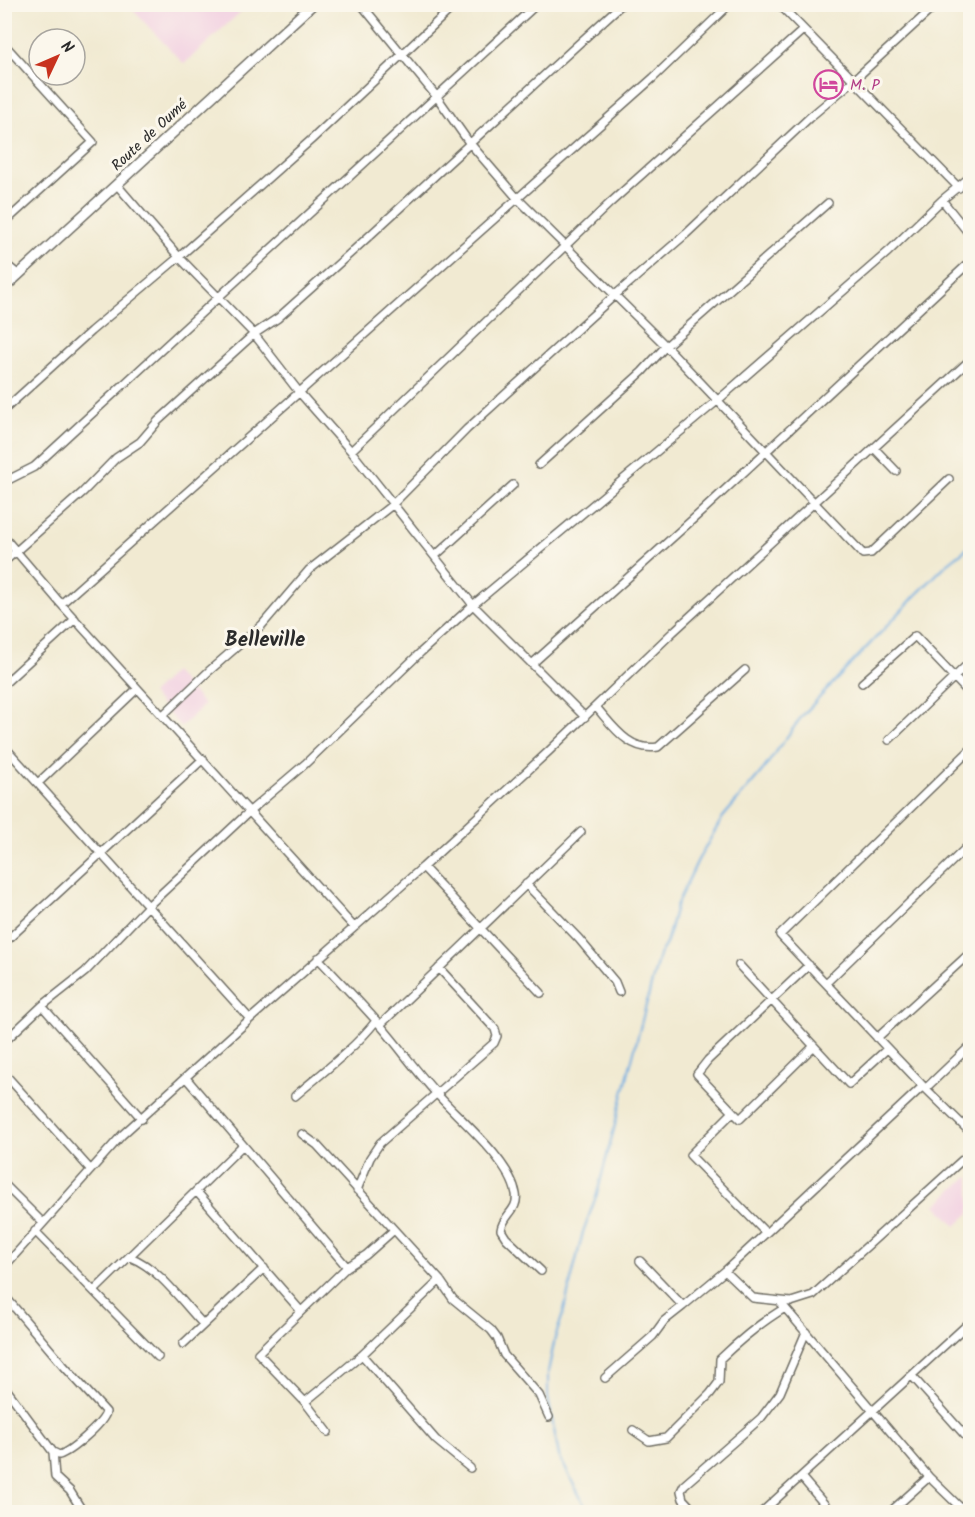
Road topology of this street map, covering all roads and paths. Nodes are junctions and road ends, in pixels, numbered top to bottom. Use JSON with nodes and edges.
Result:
{"nodes":[{"id":1,"x":313,"y":4,"type":"edge"},
{"id":2,"x":361,"y":4,"type":"edge"},
{"id":3,"x":456,"y":4,"type":"edge"},
{"id":4,"x":537,"y":4,"type":"edge"},
{"id":5,"x":622,"y":4,"type":"edge"},
{"id":6,"x":730,"y":4,"type":"edge"},
{"id":7,"x":779,"y":4,"type":"edge"},
{"id":8,"x":937,"y":4,"type":"edge"},
{"id":9,"x":803,"y":30,"type":"junction"},
{"id":10,"x":4,"y":44,"type":"edge"},
{"id":11,"x":404,"y":54,"type":"junction"},
{"id":12,"x":853,"y":81,"type":"junction"},
{"id":13,"x":437,"y":97,"type":"junction"},
{"id":14,"x":470,"y":143,"type":"junction"},
{"id":15,"x":970,"y":177,"type":"edge"},
{"id":16,"x":117,"y":185,"type":"junction"},
{"id":17,"x":959,"y":188,"type":"junction"},
{"id":18,"x":517,"y":198,"type":"junction"},
{"id":19,"x":942,"y":200,"type":"junction"},
{"id":20,"x":828,"y":203,"type":"dead end"},
{"id":21,"x":4,"y":223,"type":"edge"},
{"id":22,"x":970,"y":235,"type":"edge"},
{"id":23,"x":565,"y":247,"type":"junction"},
{"id":24,"x":179,"y":257,"type":"junction"},
{"id":25,"x":970,"y":262,"type":"edge"},
{"id":26,"x":4,"y":263,"type":"edge"},
{"id":27,"x":19,"y":275,"type":"junction"},
{"id":28,"x":4,"y":288,"type":"edge"},
{"id":29,"x":614,"y":296,"type":"junction"},
{"id":30,"x":220,"y":297,"type":"junction"},
{"id":31,"x":254,"y":334,"type":"junction"},
{"id":32,"x":666,"y":346,"type":"junction"},
{"id":33,"x":970,"y":360,"type":"edge"},
{"id":34,"x":299,"y":392,"type":"junction"},
{"id":35,"x":717,"y":401,"type":"junction"},
{"id":36,"x":4,"y":410,"type":"edge"},
{"id":37,"x":874,"y":448,"type":"junction"},
{"id":38,"x":766,"y":450,"type":"junction"},
{"id":39,"x":351,"y":451,"type":"junction"},
{"id":40,"x":539,"y":465,"type":"dead end"},
{"id":41,"x":897,"y":471,"type":"dead end"},
{"id":42,"x":950,"y":479,"type":"dead end"},
{"id":43,"x":4,"y":482,"type":"edge"},
{"id":44,"x":513,"y":485,"type":"dead end"},
{"id":45,"x":816,"y":502,"type":"junction"},
{"id":46,"x":392,"y":505,"type":"junction"},
{"id":47,"x":4,"y":537,"type":"edge"},
{"id":48,"x":17,"y":551,"type":"junction"},
{"id":49,"x":435,"y":556,"type":"junction"},
{"id":50,"x":4,"y":562,"type":"edge"},
{"id":51,"x":61,"y":604,"type":"junction"},
{"id":52,"x":473,"y":605,"type":"junction"},
{"id":53,"x":75,"y":619,"type":"junction"},
{"id":54,"x":970,"y":662,"type":"edge"},
{"id":55,"x":533,"y":663,"type":"junction"},
{"id":56,"x":745,"y":670,"type":"dead end"},
{"id":57,"x":955,"y":677,"type":"junction"},
{"id":58,"x":862,"y":683,"type":"dead end"},
{"id":59,"x":4,"y":684,"type":"edge"},
{"id":60,"x":137,"y":689,"type":"junction"},
{"id":61,"x":970,"y":694,"type":"edge"},
{"id":62,"x":596,"y":707,"type":"junction"},
{"id":63,"x":164,"y":715,"type":"junction"},
{"id":64,"x":585,"y":717,"type":"junction"},
{"id":65,"x":889,"y":740,"type":"dead end"},
{"id":66,"x":4,"y":746,"type":"edge"},
{"id":67,"x":970,"y":750,"type":"edge"},
{"id":68,"x":202,"y":759,"type":"junction"},
{"id":69,"x":38,"y":783,"type":"junction"},
{"id":70,"x":250,"y":811,"type":"junction"},
{"id":71,"x":581,"y":832,"type":"dead end"},
{"id":72,"x":970,"y":844,"type":"edge"},
{"id":73,"x":102,"y":854,"type":"junction"},
{"id":74,"x":423,"y":867,"type":"junction"},
{"id":75,"x":526,"y":884,"type":"junction"},
{"id":76,"x":148,"y":906,"type":"junction"},
{"id":77,"x":354,"y":927,"type":"junction"},
{"id":78,"x":480,"y":928,"type":"junction"},
{"id":79,"x":4,"y":942,"type":"edge"},
{"id":80,"x":970,"y":953,"type":"edge"},
{"id":81,"x":318,"y":958,"type":"junction"},
{"id":82,"x":739,"y":965,"type":"dead end"},
{"id":83,"x":809,"y":965,"type":"junction"},
{"id":84,"x":439,"y":969,"type":"junction"},
{"id":85,"x":826,"y":983,"type":"junction"},
{"id":86,"x":619,"y":992,"type":"dead end"},
{"id":87,"x":541,"y":993,"type":"dead end"},
{"id":88,"x":772,"y":1000,"type":"junction"},
{"id":89,"x":42,"y":1006,"type":"junction"},
{"id":90,"x":250,"y":1018,"type":"junction"},
{"id":91,"x":378,"y":1023,"type":"junction"},
{"id":92,"x":878,"y":1038,"type":"junction"},
{"id":93,"x":4,"y":1042,"type":"edge"},
{"id":94,"x":814,"y":1046,"type":"junction"},
{"id":95,"x":970,"y":1046,"type":"edge"},
{"id":96,"x":887,"y":1049,"type":"junction"},
{"id":97,"x":4,"y":1073,"type":"edge"},
{"id":98,"x":186,"y":1078,"type":"junction"},
{"id":99,"x":924,"y":1088,"type":"junction"},
{"id":100,"x":436,"y":1093,"type":"junction"},
{"id":101,"x":295,"y":1096,"type":"dead end"},
{"id":102,"x":734,"y":1112,"type":"junction"},
{"id":103,"x":142,"y":1119,"type":"junction"},
{"id":104,"x":970,"y":1132,"type":"edge"},
{"id":105,"x":302,"y":1134,"type":"dead end"},
{"id":106,"x":243,"y":1145,"type":"junction"},
{"id":107,"x":970,"y":1153,"type":"edge"},
{"id":108,"x":90,"y":1169,"type":"junction"},
{"id":109,"x":4,"y":1184,"type":"edge"},
{"id":110,"x":357,"y":1190,"type":"junction"},
{"id":111,"x":197,"y":1191,"type":"junction"},
{"id":112,"x":43,"y":1223,"type":"junction"},
{"id":113,"x":394,"y":1230,"type":"junction"},
{"id":114,"x":35,"y":1231,"type":"junction"},
{"id":115,"x":765,"y":1233,"type":"junction"},
{"id":116,"x":130,"y":1257,"type":"junction"},
{"id":117,"x":640,"y":1261,"type":"dead end"},
{"id":118,"x":4,"y":1267,"type":"edge"},
{"id":119,"x":347,"y":1267,"type":"junction"},
{"id":120,"x":264,"y":1268,"type":"junction"},
{"id":121,"x":541,"y":1271,"type":"dead end"},
{"id":122,"x":725,"y":1271,"type":"junction"},
{"id":123,"x":440,"y":1280,"type":"junction"},
{"id":124,"x":95,"y":1290,"type":"junction"},
{"id":125,"x":4,"y":1295,"type":"edge"},
{"id":126,"x":783,"y":1305,"type":"junction"},
{"id":127,"x":683,"y":1306,"type":"junction"},
{"id":128,"x":300,"y":1310,"type":"junction"},
{"id":129,"x":203,"y":1324,"type":"junction"},
{"id":130,"x":969,"y":1326,"type":"edge"},
{"id":131,"x":806,"y":1332,"type":"junction"},
{"id":132,"x":183,"y":1344,"type":"dead end"},
{"id":133,"x":362,"y":1355,"type":"junction"},
{"id":134,"x":158,"y":1357,"type":"dead end"},
{"id":135,"x":912,"y":1376,"type":"junction"},
{"id":136,"x":605,"y":1378,"type":"dead end"},
{"id":137,"x":4,"y":1386,"type":"edge"},
{"id":138,"x":305,"y":1402,"type":"junction"},
{"id":139,"x":874,"y":1411,"type":"junction"},
{"id":140,"x":549,"y":1417,"type":"dead end"},
{"id":141,"x":633,"y":1430,"type":"dead end"},
{"id":142,"x":328,"y":1432,"type":"dead end"},
{"id":143,"x":970,"y":1441,"type":"edge"},
{"id":144,"x":53,"y":1452,"type":"junction"},
{"id":145,"x":470,"y":1468,"type":"dead end"},
{"id":146,"x":929,"y":1477,"type":"junction"},
{"id":147,"x":802,"y":1478,"type":"junction"},
{"id":148,"x":82,"y":1512,"type":"edge"},
{"id":149,"x":695,"y":1512,"type":"edge"},
{"id":150,"x":762,"y":1512,"type":"edge"},
{"id":151,"x":831,"y":1512,"type":"edge"},
{"id":152,"x":890,"y":1512,"type":"edge"},
{"id":153,"x":965,"y":1512,"type":"edge"}],
"edges":[{"from":1,"to":16,"type":"street","name":"Route de Oumé"},
{"from":2,"to":11,"type":"street"},
{"from":3,"to":11,"type":"street"},
{"from":4,"to":13,"type":"street"},
{"from":5,"to":14,"type":"street"},
{"from":6,"to":18,"type":"street"},
{"from":7,"to":9,"type":"street"},
{"from":8,"to":12,"type":"street"},
{"from":9,"to":12,"type":"street"},
{"from":9,"to":23,"type":"street"},
{"from":10,"to":21,"type":"street"},
{"from":11,"to":13,"type":"street"},
{"from":11,"to":24,"type":"street"},
{"from":12,"to":17,"type":"street"},
{"from":12,"to":29,"type":"street"},
{"from":13,"to":14,"type":"street"},
{"from":13,"to":30,"type":"street"},
{"from":14,"to":18,"type":"street"},
{"from":14,"to":31,"type":"street"},
{"from":15,"to":17,"type":"street"},
{"from":16,"to":24,"type":"street"},
{"from":16,"to":27,"type":"street","name":"Route de Oumé"},
{"from":17,"to":19,"type":"street"},
{"from":18,"to":23,"type":"street"},
{"from":18,"to":34,"type":"street"},
{"from":19,"to":22,"type":"street"},
{"from":19,"to":35,"type":"street"},
{"from":20,"to":32,"type":"street"},
{"from":23,"to":29,"type":"street"},
{"from":23,"to":39,"type":"street"},
{"from":24,"to":30,"type":"street"},
{"from":24,"to":36,"type":"street"},
{"from":25,"to":38,"type":"street"},
{"from":26,"to":27,"type":"street"},
{"from":27,"to":28,"type":"street","name":"Route de Oumé"},
{"from":29,"to":32,"type":"street"},
{"from":29,"to":46,"type":"street"},
{"from":30,"to":31,"type":"street"},
{"from":30,"to":43,"type":"street"},
{"from":31,"to":34,"type":"street"},
{"from":31,"to":48,"type":"street"},
{"from":32,"to":35,"type":"street"},
{"from":32,"to":40,"type":"street"},
{"from":33,"to":37,"type":"street"},
{"from":34,"to":39,"type":"street"},
{"from":34,"to":51,"type":"street"},
{"from":35,"to":38,"type":"street"},
{"from":35,"to":52,"type":"street"},
{"from":37,"to":41,"type":"street"},
{"from":37,"to":45,"type":"street"},
{"from":38,"to":45,"type":"street"},
{"from":38,"to":55,"type":"street"},
{"from":39,"to":46,"type":"street"},
{"from":42,"to":45,"type":"street"},
{"from":44,"to":49,"type":"street"},
{"from":45,"to":62,"type":"street"},
{"from":46,"to":49,"type":"street"},
{"from":46,"to":63,"type":"street"},
{"from":47,"to":48,"type":"street"},
{"from":48,"to":50,"type":"street"},
{"from":48,"to":51,"type":"street"},
{"from":49,"to":52,"type":"street"},
{"from":51,"to":53,"type":"street"},
{"from":52,"to":55,"type":"street"},
{"from":52,"to":70,"type":"street"},
{"from":53,"to":59,"type":"street"},
{"from":53,"to":60,"type":"street"},
{"from":54,"to":57,"type":"street"},
{"from":55,"to":64,"type":"street"},
{"from":56,"to":62,"type":"street"},
{"from":57,"to":58,"type":"street"},
{"from":57,"to":61,"type":"street"},
{"from":57,"to":65,"type":"street"},
{"from":60,"to":63,"type":"street"},
{"from":60,"to":69,"type":"street"},
{"from":62,"to":64,"type":"street"},
{"from":63,"to":68,"type":"street"},
{"from":64,"to":74,"type":"street"},
{"from":66,"to":69,"type":"street"},
{"from":67,"to":83,"type":"street"},
{"from":68,"to":70,"type":"street"},
{"from":68,"to":73,"type":"street"},
{"from":69,"to":73,"type":"street"},
{"from":70,"to":76,"type":"street"},
{"from":70,"to":77,"type":"street"},
{"from":71,"to":75,"type":"street"},
{"from":72,"to":85,"type":"street"},
{"from":73,"to":76,"type":"street"},
{"from":73,"to":79,"type":"street"},
{"from":74,"to":77,"type":"street"},
{"from":74,"to":78,"type":"street"},
{"from":75,"to":78,"type":"street"},
{"from":75,"to":86,"type":"street"},
{"from":76,"to":89,"type":"street"},
{"from":76,"to":90,"type":"street"},
{"from":77,"to":81,"type":"street"},
{"from":78,"to":84,"type":"street"},
{"from":78,"to":87,"type":"street"},
{"from":80,"to":92,"type":"street"},
{"from":81,"to":90,"type":"street"},
{"from":81,"to":91,"type":"street"},
{"from":82,"to":88,"type":"street"},
{"from":83,"to":85,"type":"street"},
{"from":83,"to":88,"type":"street"},
{"from":84,"to":91,"type":"street"},
{"from":84,"to":100,"type":"street"},
{"from":85,"to":92,"type":"street"},
{"from":88,"to":94,"type":"street"},
{"from":88,"to":102,"type":"street"},
{"from":89,"to":93,"type":"street"},
{"from":89,"to":103,"type":"street"},
{"from":90,"to":98,"type":"street"},
{"from":91,"to":100,"type":"street"},
{"from":91,"to":101,"type":"street"},
{"from":92,"to":96,"type":"street"},
{"from":94,"to":96,"type":"street"},
{"from":94,"to":102,"type":"street"},
{"from":95,"to":99,"type":"street"},
{"from":96,"to":99,"type":"street"},
{"from":97,"to":108,"type":"street"},
{"from":98,"to":103,"type":"street"},
{"from":98,"to":106,"type":"street"},
{"from":99,"to":104,"type":"street"},
{"from":99,"to":115,"type":"street"},
{"from":100,"to":110,"type":"street"},
{"from":100,"to":121,"type":"street"},
{"from":102,"to":115,"type":"street"},
{"from":103,"to":108,"type":"street"},
{"from":105,"to":110,"type":"street"},
{"from":106,"to":111,"type":"street"},
{"from":106,"to":119,"type":"street"},
{"from":107,"to":126,"type":"street"},
{"from":108,"to":112,"type":"street"},
{"from":109,"to":112,"type":"street"},
{"from":110,"to":113,"type":"street"},
{"from":111,"to":116,"type":"street"},
{"from":111,"to":120,"type":"street"},
{"from":112,"to":114,"type":"street"},
{"from":113,"to":119,"type":"street"},
{"from":113,"to":123,"type":"street"},
{"from":114,"to":118,"type":"street"},
{"from":114,"to":124,"type":"street"},
{"from":115,"to":122,"type":"street"},
{"from":116,"to":124,"type":"street"},
{"from":116,"to":129,"type":"street"},
{"from":117,"to":127,"type":"street"},
{"from":119,"to":128,"type":"street"},
{"from":120,"to":128,"type":"street"},
{"from":120,"to":129,"type":"street"},
{"from":122,"to":126,"type":"street"},
{"from":122,"to":127,"type":"street"},
{"from":123,"to":133,"type":"street"},
{"from":123,"to":140,"type":"street"},
{"from":124,"to":134,"type":"street"},
{"from":125,"to":144,"type":"street"},
{"from":126,"to":131,"type":"street"},
{"from":126,"to":141,"type":"street"},
{"from":127,"to":136,"type":"street"},
{"from":128,"to":138,"type":"street"},
{"from":129,"to":132,"type":"street"},
{"from":130,"to":135,"type":"street"},
{"from":131,"to":139,"type":"street"},
{"from":131,"to":149,"type":"street"},
{"from":133,"to":138,"type":"street"},
{"from":133,"to":145,"type":"street"},
{"from":135,"to":139,"type":"street"},
{"from":135,"to":143,"type":"street"},
{"from":137,"to":144,"type":"street"},
{"from":138,"to":142,"type":"street"},
{"from":139,"to":146,"type":"street"},
{"from":139,"to":147,"type":"street"},
{"from":144,"to":148,"type":"street"},
{"from":146,"to":152,"type":"street"},
{"from":146,"to":153,"type":"street"},
{"from":147,"to":150,"type":"street"},
{"from":147,"to":151,"type":"street"}]}
